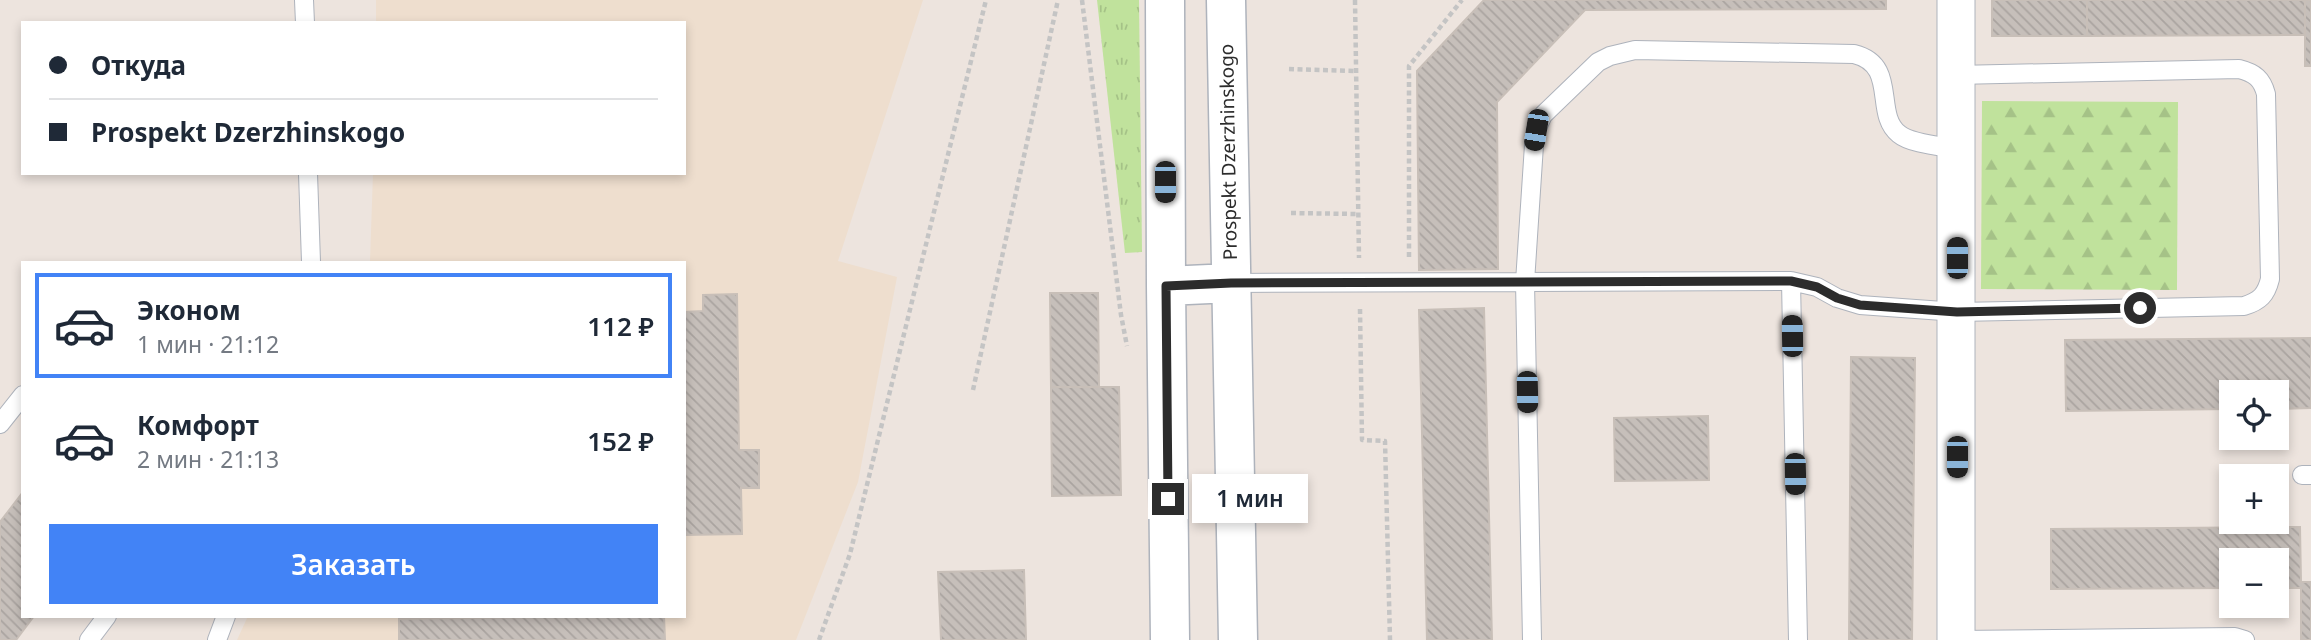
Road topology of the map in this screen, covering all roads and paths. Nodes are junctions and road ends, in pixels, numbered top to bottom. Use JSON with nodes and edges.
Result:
{"nodes":[{"id":1,"x":304,"y":0,"type":"edge"},
{"id":2,"x":986,"y":0,"type":"edge"},
{"id":3,"x":1058,"y":0,"type":"edge"},
{"id":4,"x":1082,"y":0,"type":"edge"},
{"id":5,"x":1165,"y":0,"type":"edge"},
{"id":6,"x":1226,"y":0,"type":"edge"},
{"id":7,"x":1355,"y":0,"type":"edge"},
{"id":8,"x":1462,"y":0,"type":"edge"},
{"id":9,"x":1956,"y":0,"type":"edge"},
{"id":10,"x":304,"y":21,"type":"edge"},
{"id":11,"x":1289,"y":69,"type":"dead end"},
{"id":12,"x":1356,"y":71,"type":"junction"},
{"id":13,"x":1956,"y":75,"type":"junction"},
{"id":14,"x":1957,"y":149,"type":"junction"},
{"id":15,"x":308,"y":175,"type":"edge"},
{"id":16,"x":1292,"y":213,"type":"dead end"},
{"id":17,"x":1358,"y":214,"type":"junction"},
{"id":18,"x":311,"y":261,"type":"edge"},
{"id":19,"x":1409,"y":263,"type":"dead end"},
{"id":20,"x":1791,"y":281,"type":"junction"},
{"id":21,"x":1525,"y":282,"type":"junction"},
{"id":22,"x":1231,"y":283,"type":"junction"},
{"id":23,"x":1359,"y":283,"type":"junction"},
{"id":24,"x":1166,"y":286,"type":"junction"},
{"id":25,"x":1957,"y":312,"type":"junction"},
{"id":26,"x":1121,"y":315,"type":"dead end"},
{"id":27,"x":973,"y":390,"type":"dead end"},
{"id":28,"x":21,"y":398,"type":"edge"},
{"id":29,"x":0,"y":425,"type":"edge"},
{"id":30,"x":106,"y":618,"type":"edge"},
{"id":31,"x":225,"y":618,"type":"edge"},
{"id":32,"x":1168,"y":637,"type":"edge"},
{"id":33,"x":89,"y":640,"type":"edge"},
{"id":34,"x":217,"y":640,"type":"edge"},
{"id":35,"x":819,"y":640,"type":"edge"},
{"id":36,"x":1238,"y":640,"type":"edge"},
{"id":37,"x":1390,"y":640,"type":"edge"},
{"id":38,"x":1532,"y":640,"type":"edge"},
{"id":39,"x":1798,"y":640,"type":"edge"},
{"id":40,"x":1956,"y":640,"type":"edge"},
{"id":41,"x":2245,"y":640,"type":"edge"}],
"edges":[{"from":1,"to":10,"type":"lane"},
{"from":2,"to":35,"type":"path"},
{"from":3,"to":27,"type":"path"},
{"from":4,"to":26,"type":"path"},
{"from":5,"to":24,"type":"street"},
{"from":6,"to":22,"type":"street","name":"Prospekt Dzerzhinskogo"},
{"from":7,"to":12,"type":"path"},
{"from":8,"to":19,"type":"path"},
{"from":9,"to":13,"type":"street"},
{"from":11,"to":12,"type":"path"},
{"from":12,"to":17,"type":"path"},
{"from":13,"to":14,"type":"street"},
{"from":13,"to":25,"type":"lane"},
{"from":14,"to":21,"type":"lane"},
{"from":14,"to":25,"type":"street"},
{"from":15,"to":18,"type":"lane"},
{"from":16,"to":17,"type":"path"},
{"from":17,"to":23,"type":"path"},
{"from":20,"to":21,"type":"lane"},
{"from":20,"to":25,"type":"lane"},
{"from":20,"to":39,"type":"lane"},
{"from":21,"to":23,"type":"lane"},
{"from":21,"to":38,"type":"lane"},
{"from":22,"to":23,"type":"lane"},
{"from":22,"to":24,"type":"street"},
{"from":22,"to":36,"type":"street","name":"Prospekt Dzerzhinskogo"},
{"from":23,"to":37,"type":"path"},
{"from":24,"to":32,"type":"street"},
{"from":25,"to":40,"type":"street"},
{"from":28,"to":29,"type":"lane"},
{"from":30,"to":33,"type":"lane"},
{"from":31,"to":34,"type":"lane"},
{"from":40,"to":41,"type":"lane"}]}
